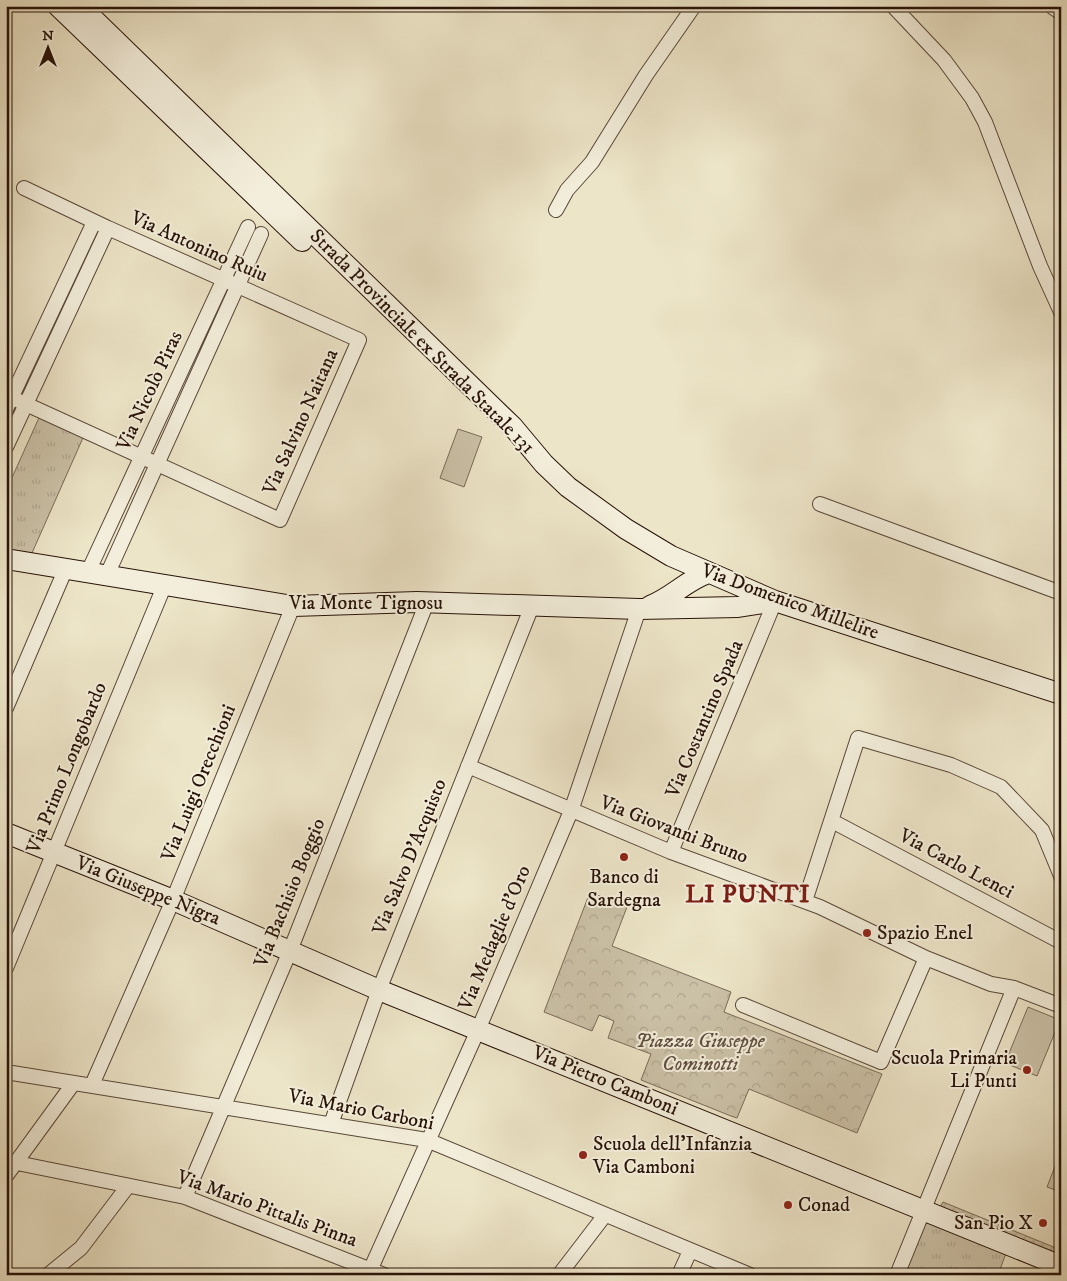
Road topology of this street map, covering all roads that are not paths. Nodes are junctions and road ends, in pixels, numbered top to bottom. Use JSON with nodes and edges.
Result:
{"nodes":[{"id":1,"x":58,"y":6,"type":"edge"},
{"id":2,"x":80,"y":6,"type":"edge"},
{"id":3,"x":694,"y":6,"type":"edge"},
{"id":4,"x":893,"y":6,"type":"edge"},
{"id":5,"x":1051,"y":6,"type":"edge"},
{"id":6,"x":1061,"y":13,"type":"edge"},
{"id":7,"x":24,"y":188,"type":"dead end"},
{"id":8,"x":556,"y":210,"type":"dead end"},
{"id":9,"x":94,"y":222,"type":"junction"},
{"id":10,"x":248,"y":227,"type":"dead end"},
{"id":11,"x":108,"y":228,"type":"junction"},
{"id":12,"x":261,"y":234,"type":"dead end"},
{"id":13,"x":224,"y":280,"type":"junction"},
{"id":14,"x":239,"y":286,"type":"junction"},
{"id":15,"x":1061,"y":312,"type":"edge"},
{"id":16,"x":359,"y":340,"type":"joint"},
{"id":17,"x":9,"y":395,"type":"edge"},
{"id":18,"x":28,"y":400,"type":"junction"},
{"id":19,"x":6,"y":447,"type":"edge"},
{"id":20,"x":144,"y":454,"type":"junction"},
{"id":21,"x":159,"y":462,"type":"junction"},
{"id":22,"x":544,"y":464,"type":"junction"},
{"id":23,"x":820,"y":504,"type":"dead end"},
{"id":24,"x":662,"y":551,"type":"junction"},
{"id":25,"x":6,"y":559,"type":"edge"},
{"id":26,"x":66,"y":568,"type":"junction"},
{"id":27,"x":98,"y":573,"type":"junction"},
{"id":28,"x":708,"y":573,"type":"junction"},
{"id":29,"x":165,"y":584,"type":"junction"},
{"id":30,"x":678,"y":591,"type":"junction"},
{"id":31,"x":1061,"y":593,"type":"edge"},
{"id":32,"x":775,"y":601,"type":"junction"},
{"id":33,"x":427,"y":602,"type":"junction"},
{"id":34,"x":293,"y":606,"type":"junction"},
{"id":35,"x":532,"y":606,"type":"junction"},
{"id":36,"x":698,"y":608,"type":"junction"},
{"id":37,"x":640,"y":609,"type":"junction"},
{"id":38,"x":1061,"y":694,"type":"edge"},
{"id":39,"x":6,"y":708,"type":"edge"},
{"id":40,"x":468,"y":766,"type":"junction"},
{"id":41,"x":570,"y":811,"type":"junction"},
{"id":42,"x":832,"y":821,"type":"junction"},
{"id":43,"x":6,"y":833,"type":"edge"},
{"id":44,"x":53,"y":852,"type":"junction"},
{"id":45,"x":671,"y":852,"type":"junction"},
{"id":46,"x":1061,"y":876,"type":"edge"},
{"id":47,"x":173,"y":900,"type":"junction"},
{"id":48,"x":805,"y":900,"type":"junction"},
{"id":49,"x":1061,"y":942,"type":"edge"},
{"id":50,"x":290,"y":951,"type":"junction"},
{"id":51,"x":926,"y":958,"type":"junction"},
{"id":52,"x":6,"y":968,"type":"edge"},
{"id":53,"x":1014,"y":988,"type":"junction"},
{"id":54,"x":379,"y":990,"type":"junction"},
{"id":55,"x":744,"y":1005,"type":"dead end"},
{"id":56,"x":1061,"y":1006,"type":"edge"},
{"id":57,"x":478,"y":1030,"type":"junction"},
{"id":58,"x":6,"y":1072,"type":"edge"},
{"id":59,"x":73,"y":1084,"type":"junction"},
{"id":60,"x":92,"y":1085,"type":"junction"},
{"id":61,"x":224,"y":1106,"type":"junction"},
{"id":62,"x":332,"y":1124,"type":"junction"},
{"id":63,"x":427,"y":1140,"type":"junction"},
{"id":64,"x":16,"y":1163,"type":"junction"},
{"id":65,"x":6,"y":1176,"type":"edge"},
{"id":66,"x":128,"y":1186,"type":"junction"},
{"id":67,"x":185,"y":1197,"type":"junction"},
{"id":68,"x":924,"y":1211,"type":"junction"},
{"id":69,"x":605,"y":1215,"type":"junction"},
{"id":70,"x":690,"y":1251,"type":"junction"},
{"id":71,"x":1061,"y":1266,"type":"edge"},
{"id":72,"x":369,"y":1271,"type":"edge"},
{"id":73,"x":48,"y":1275,"type":"edge"},
{"id":74,"x":384,"y":1275,"type":"edge"},
{"id":75,"x":559,"y":1275,"type":"edge"},
{"id":76,"x":680,"y":1275,"type":"edge"},
{"id":77,"x":750,"y":1275,"type":"edge"},
{"id":78,"x":898,"y":1275,"type":"edge"}],
"edges":[{"from":1,"to":22,"type":"street","name":"Strada Provinciale ex Strada Statale 131"},
{"from":2,"to":22,"type":"street","name":"Strada Provinciale ex Strada Statale 131"},
{"from":3,"to":8,"type":"street"},
{"from":4,"to":15,"type":"street"},
{"from":5,"to":6,"type":"street"},
{"from":7,"to":9,"type":"street","name":"Via Antonino Ruiu"},
{"from":9,"to":11,"type":"street","name":"Via Antonino Ruiu"},
{"from":9,"to":17,"type":"street"},
{"from":10,"to":13,"type":"street","name":"Via Nicolò Piras"},
{"from":11,"to":13,"type":"street","name":"Via Antonino Ruiu"},
{"from":11,"to":18,"type":"street"},
{"from":12,"to":14,"type":"street","name":"Via Nicolò Piras"},
{"from":13,"to":14,"type":"street","name":"Via Antonino Ruiu"},
{"from":13,"to":20,"type":"street","name":"Via Nicolò Piras"},
{"from":14,"to":16,"type":"street","name":"Via Antonino Ruiu"},
{"from":14,"to":21,"type":"street","name":"Via Nicolò Piras"},
{"from":16,"to":21,"type":"street","name":"Via Salvino Naitana"},
{"from":17,"to":18,"type":"street"},
{"from":18,"to":19,"type":"street"},
{"from":18,"to":20,"type":"street"},
{"from":20,"to":21,"type":"street"},
{"from":20,"to":27,"type":"street","name":"Via Nicolò Piras"},
{"from":21,"to":27,"type":"street","name":"Via Nicolò Piras"},
{"from":22,"to":24,"type":"street","name":"Via Domenico Millelire"},
{"from":23,"to":31,"type":"street"},
{"from":24,"to":28,"type":"street","name":"Via Domenico Millelire"},
{"from":24,"to":30,"type":"street"},
{"from":25,"to":26,"type":"street","name":"Via Monte Tignosu"},
{"from":26,"to":27,"type":"street","name":"Via Monte Tignosu"},
{"from":26,"to":39,"type":"street"},
{"from":27,"to":29,"type":"street","name":"Via Monte Tignosu"},
{"from":28,"to":30,"type":"street","name":"Via Monte Tignosu"},
{"from":28,"to":32,"type":"street","name":"Via Domenico Millelire"},
{"from":28,"to":36,"type":"street"},
{"from":29,"to":34,"type":"street","name":"Via Monte Tignosu"},
{"from":29,"to":44,"type":"street","name":"Via Primo Longobardo"},
{"from":30,"to":36,"type":"street"},
{"from":30,"to":37,"type":"street","name":"Via Monte Tignosu"},
{"from":32,"to":36,"type":"street","name":"Via Monte Tignosu"},
{"from":32,"to":38,"type":"street","name":"Via Domenico Millelire"},
{"from":32,"to":45,"type":"street","name":"Via Costantino Spada"},
{"from":33,"to":34,"type":"street","name":"Via Monte Tignosu"},
{"from":33,"to":35,"type":"street","name":"Via Monte Tignosu"},
{"from":33,"to":50,"type":"street","name":"Via Bachisio Boggio"},
{"from":34,"to":47,"type":"street","name":"Via Luigi Orecchioni"},
{"from":35,"to":37,"type":"street","name":"Via Monte Tignosu"},
{"from":35,"to":40,"type":"street","name":"Via Salvo D'Acquisto"},
{"from":36,"to":37,"type":"street","name":"Via Monte Tignosu"},
{"from":37,"to":41,"type":"street","name":"Via Medaglie d'Oro"},
{"from":40,"to":41,"type":"street","name":"Via Giovanni Bruno"},
{"from":40,"to":54,"type":"street","name":"Via Salvo D'Acquisto"},
{"from":41,"to":45,"type":"street","name":"Via Giovanni Bruno"},
{"from":41,"to":57,"type":"street","name":"Via Medaglie d'Oro"},
{"from":42,"to":46,"type":"street"},
{"from":42,"to":48,"type":"street"},
{"from":42,"to":49,"type":"street","name":"Via Carlo Lenci"},
{"from":43,"to":44,"type":"street","name":"Via Giuseppe Nigra"},
{"from":44,"to":47,"type":"street","name":"Via Giuseppe Nigra"},
{"from":44,"to":52,"type":"street","name":"Via Primo Longobardo"},
{"from":45,"to":48,"type":"street","name":"Via Giovanni Bruno"},
{"from":47,"to":50,"type":"street","name":"Via Giuseppe Nigra"},
{"from":47,"to":60,"type":"street","name":"Via Luigi Orecchioni"},
{"from":48,"to":51,"type":"street","name":"Via Giovanni Bruno"},
{"from":50,"to":54,"type":"street","name":"Via Pietro Camboni"},
{"from":50,"to":61,"type":"street","name":"Via Bachisio Boggio"},
{"from":51,"to":53,"type":"street","name":"Via Giovanni Bruno"},
{"from":51,"to":55,"type":"street"},
{"from":53,"to":56,"type":"street","name":"Via Giovanni Bruno"},
{"from":53,"to":68,"type":"street"},
{"from":54,"to":57,"type":"street","name":"Via Pietro Camboni"},
{"from":54,"to":62,"type":"street","name":"Via Salvo D'Acquisto"},
{"from":57,"to":63,"type":"street","name":"Via Medaglie d'Oro"},
{"from":57,"to":68,"type":"street","name":"Via Pietro Camboni"},
{"from":58,"to":59,"type":"street","name":"Via Mario Carboni"},
{"from":59,"to":60,"type":"street","name":"Via Mario Carboni"},
{"from":59,"to":64,"type":"street"},
{"from":60,"to":61,"type":"street","name":"Via Mario Carboni"},
{"from":61,"to":62,"type":"street","name":"Via Mario Carboni"},
{"from":61,"to":67,"type":"street","name":"Via Bachisio Boggio"},
{"from":62,"to":63,"type":"street","name":"Via Mario Carboni"},
{"from":63,"to":69,"type":"street","name":"Via Mario Carboni"},
{"from":63,"to":72,"type":"street","name":"Via Medaglie d'Oro"},
{"from":64,"to":65,"type":"street"},
{"from":64,"to":66,"type":"street","name":"Via Mario Pittalis Pinna"},
{"from":66,"to":67,"type":"street","name":"Via Mario Pittalis Pinna"},
{"from":66,"to":73,"type":"street"},
{"from":67,"to":72,"type":"street","name":"Via Mario Pittalis Pinna"},
{"from":68,"to":71,"type":"street","name":"Via Pietro Camboni"},
{"from":68,"to":78,"type":"street"},
{"from":69,"to":70,"type":"street","name":"Via Mario Carboni"},
{"from":69,"to":75,"type":"street"},
{"from":70,"to":76,"type":"street"},
{"from":70,"to":77,"type":"street","name":"Via Mario Carboni"},
{"from":72,"to":74,"type":"street","name":"Via Mario Pittalis Pinna"}]}
